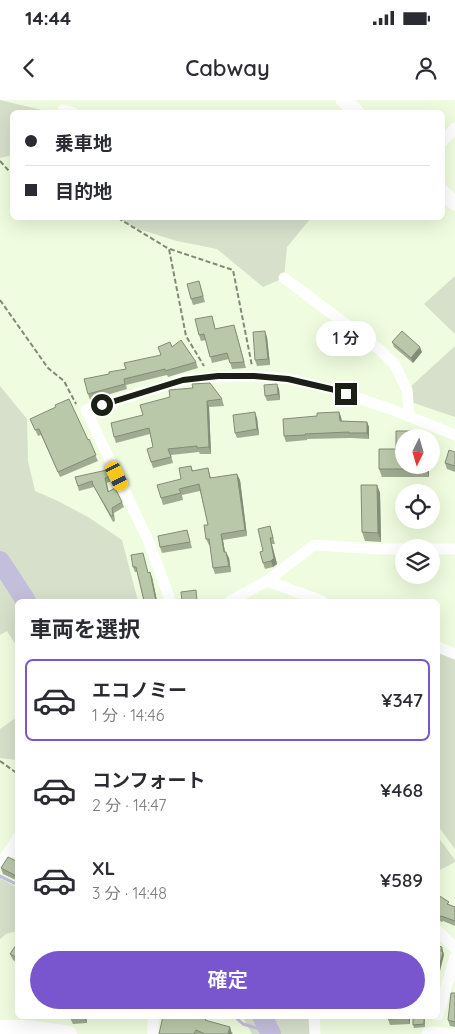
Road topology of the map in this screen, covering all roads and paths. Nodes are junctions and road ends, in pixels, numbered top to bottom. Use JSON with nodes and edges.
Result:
{"nodes":[{"id":1,"x":343,"y":100,"type":"edge"},
{"id":2,"x":354,"y":110,"type":"edge"},
{"id":3,"x":455,"y":128,"type":"edge"},
{"id":4,"x":445,"y":139,"type":"edge"},
{"id":5,"x":0,"y":161,"type":"edge"},
{"id":6,"x":10,"y":171,"type":"edge"},
{"id":7,"x":445,"y":195,"type":"edge"},
{"id":8,"x":455,"y":203,"type":"edge"},
{"id":9,"x":121,"y":220,"type":"edge"},
{"id":10,"x":169,"y":248,"type":"junction"},
{"id":11,"x":284,"y":278,"type":"dead end"},
{"id":12,"x":0,"y":300,"type":"edge"},
{"id":13,"x":254,"y":376,"type":"junction"},
{"id":14,"x":210,"y":377,"type":"junction"},
{"id":15,"x":86,"y":410,"type":"junction"},
{"id":16,"x":409,"y":416,"type":"junction"},
{"id":17,"x":455,"y":435,"type":"edge"},
{"id":18,"x":395,"y":549,"type":"edge"},
{"id":19,"x":440,"y":549,"type":"edge"},
{"id":20,"x":455,"y":549,"type":"edge"},
{"id":21,"x":267,"y":581,"type":"junction"},
{"id":22,"x":169,"y":599,"type":"edge"},
{"id":23,"x":234,"y":599,"type":"edge"},
{"id":24,"x":316,"y":599,"type":"edge"},
{"id":25,"x":440,"y":648,"type":"edge"},
{"id":26,"x":455,"y":654,"type":"edge"},
{"id":27,"x":0,"y":761,"type":"edge"},
{"id":28,"x":15,"y":772,"type":"edge"},
{"id":29,"x":14,"y":852,"type":"edge"},
{"id":30,"x":0,"y":864,"type":"edge"},
{"id":31,"x":440,"y":933,"type":"edge"},
{"id":32,"x":455,"y":948,"type":"edge"},
{"id":33,"x":455,"y":957,"type":"edge"},
{"id":34,"x":440,"y":994,"type":"edge"},
{"id":35,"x":154,"y":1019,"type":"edge"},
{"id":36,"x":314,"y":1019,"type":"edge"},
{"id":37,"x":436,"y":1019,"type":"edge"},
{"id":38,"x":0,"y":1028,"type":"edge"},
{"id":39,"x":430,"y":1033,"type":"edge"},
{"id":40,"x":69,"y":1034,"type":"edge"},
{"id":41,"x":153,"y":1034,"type":"edge"},
{"id":42,"x":315,"y":1034,"type":"edge"},
{"id":43,"x":453,"y":1034,"type":"edge"}],
"edges":[{"from":1,"to":2,"type":"street"},
{"from":3,"to":4,"type":"street"},
{"from":5,"to":6,"type":"path"},
{"from":7,"to":8,"type":"street"},
{"from":9,"to":10,"type":"path"},
{"from":10,"to":13,"type":"path"},
{"from":10,"to":14,"type":"path"},
{"from":11,"to":16,"type":"street"},
{"from":12,"to":15,"type":"path"},
{"from":13,"to":14,"type":"street"},
{"from":13,"to":16,"type":"street"},
{"from":14,"to":15,"type":"street"},
{"from":15,"to":22,"type":"street"},
{"from":16,"to":17,"type":"street"},
{"from":18,"to":21,"type":"street"},
{"from":19,"to":20,"type":"street"},
{"from":21,"to":23,"type":"street"},
{"from":21,"to":24,"type":"street"},
{"from":25,"to":26,"type":"street"},
{"from":27,"to":28,"type":"path"},
{"from":29,"to":30,"type":"street"},
{"from":31,"to":32,"type":"street"},
{"from":33,"to":34,"type":"street"},
{"from":35,"to":41,"type":"street"},
{"from":36,"to":42,"type":"street"},
{"from":37,"to":39,"type":"street"},
{"from":38,"to":40,"type":"main road"},
{"from":39,"to":43,"type":"street"}]}
